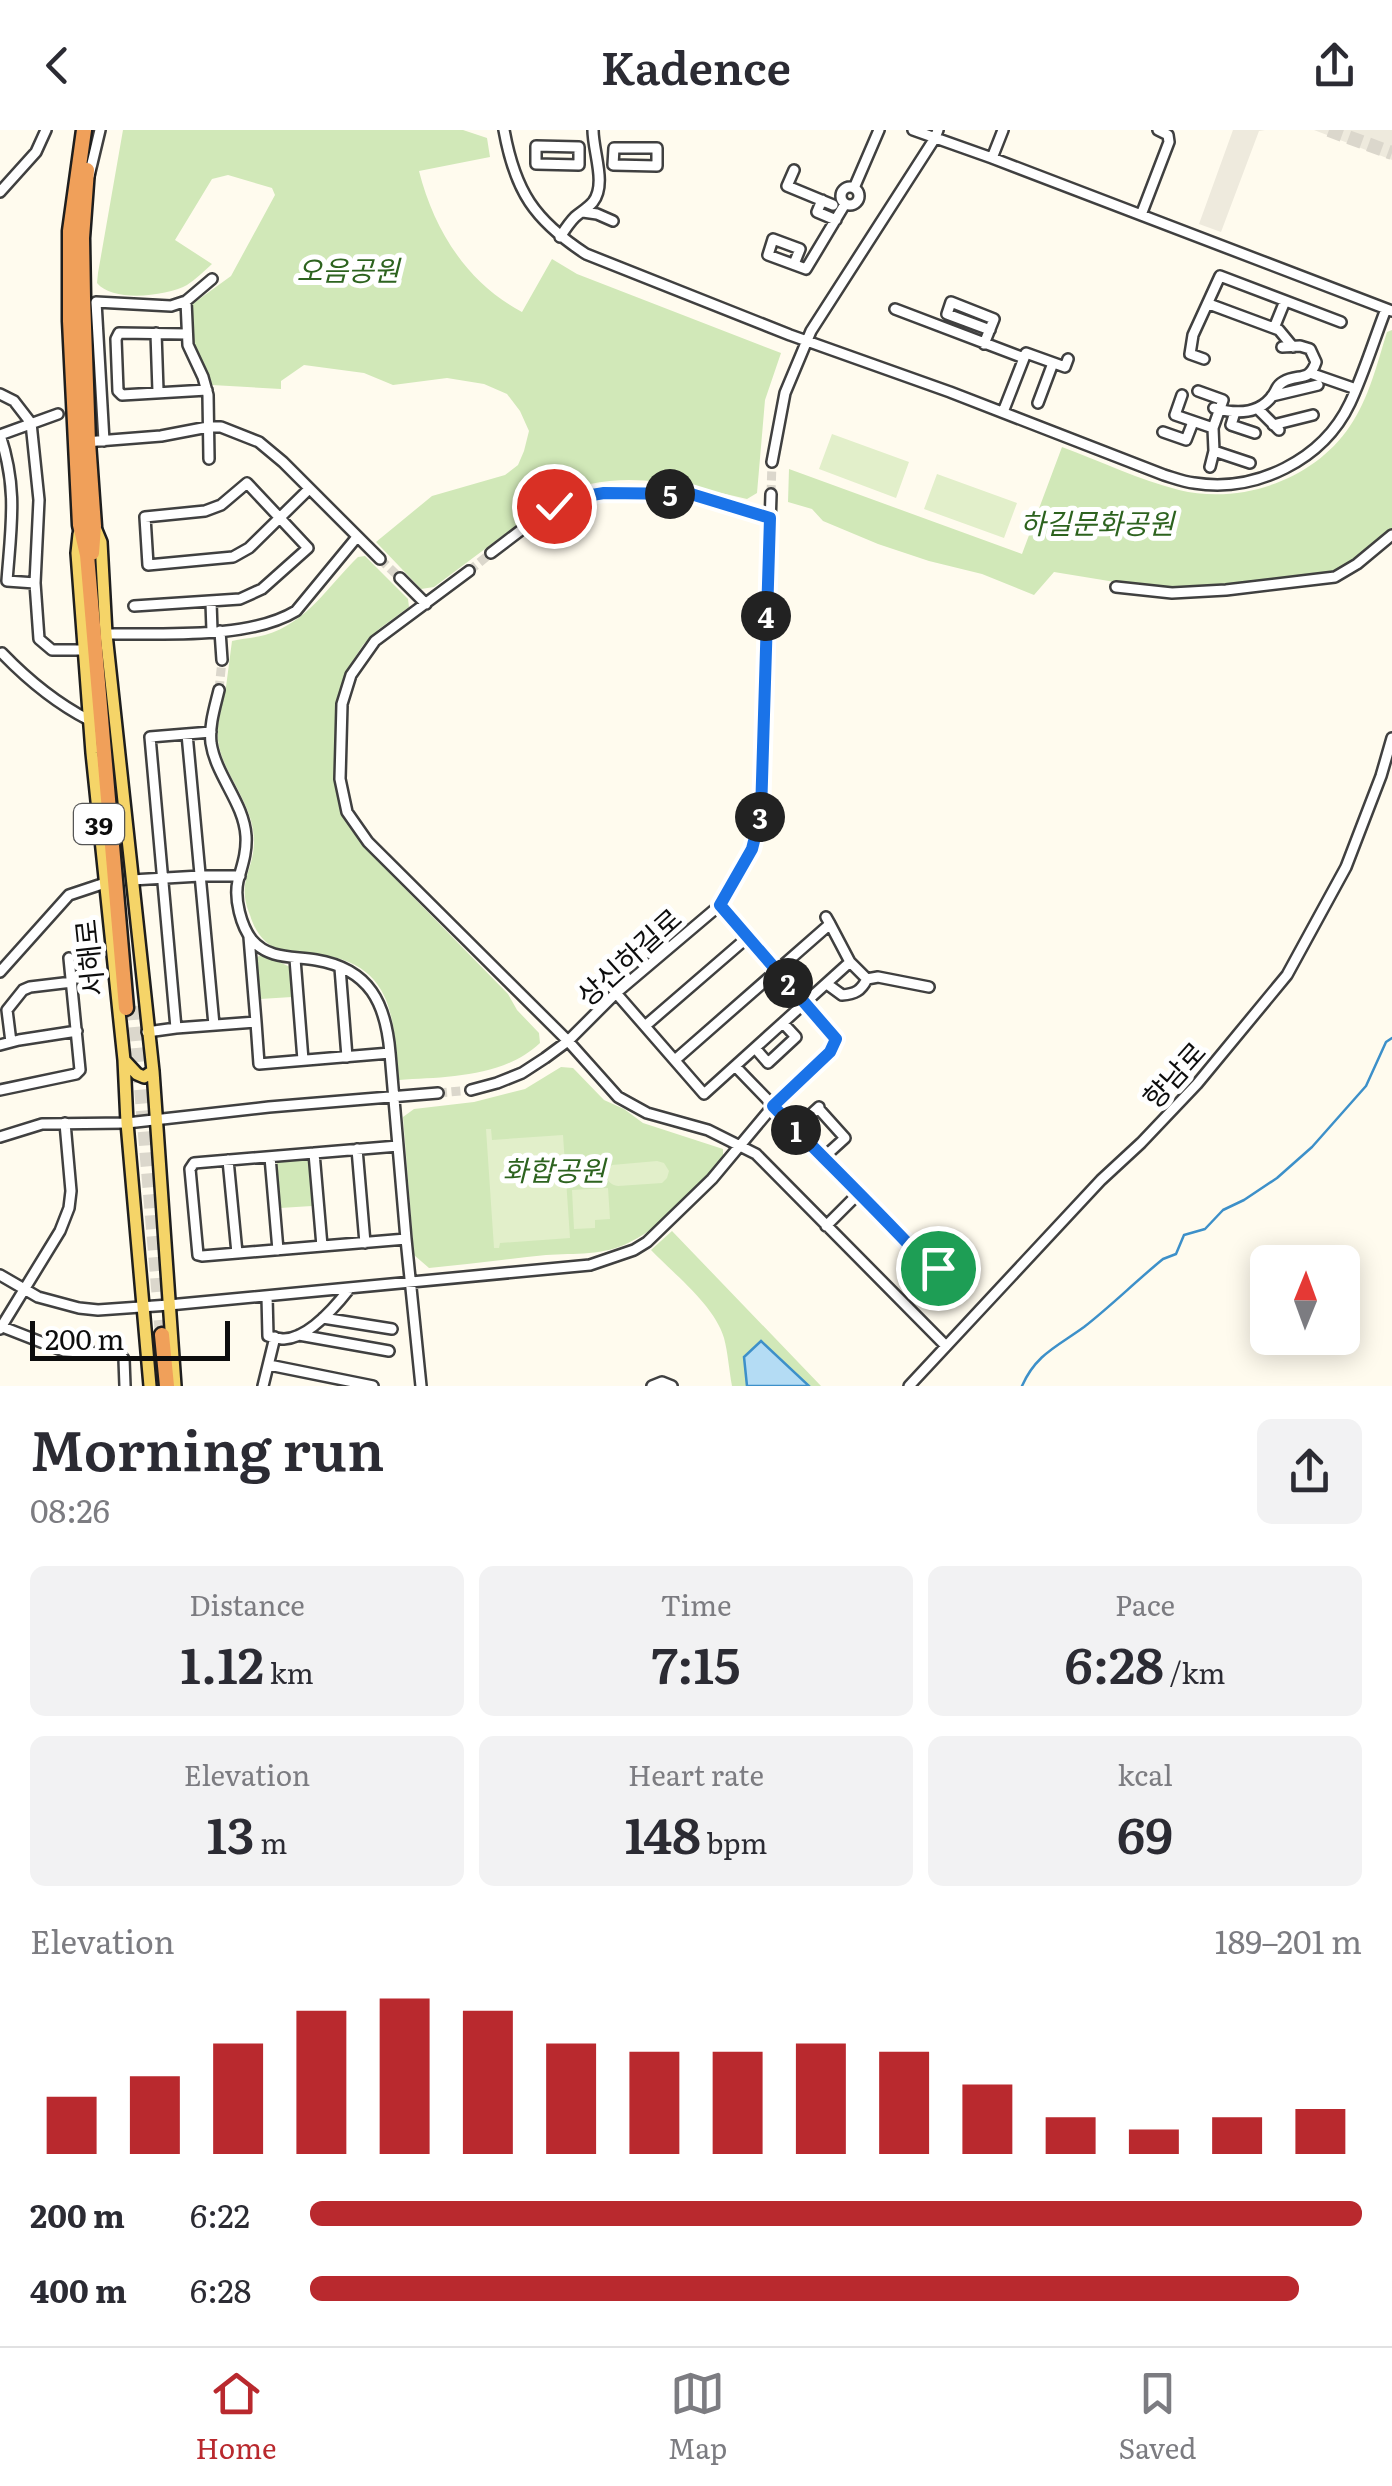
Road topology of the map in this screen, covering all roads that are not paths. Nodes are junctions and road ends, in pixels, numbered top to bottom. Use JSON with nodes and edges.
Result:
{"nodes":[{"id":1,"x":46,"y":130,"type":"edge"},
{"id":2,"x":77,"y":130,"type":"edge"},
{"id":3,"x":84,"y":130,"type":"edge"},
{"id":4,"x":92,"y":130,"type":"edge"},
{"id":5,"x":100,"y":130,"type":"edge"},
{"id":6,"x":504,"y":130,"type":"edge"},
{"id":7,"x":592,"y":130,"type":"edge"},
{"id":8,"x":879,"y":130,"type":"edge"},
{"id":9,"x":914,"y":130,"type":"edge"},
{"id":10,"x":1003,"y":130,"type":"edge"},
{"id":11,"x":1158,"y":130,"type":"edge"},
{"id":12,"x":936,"y":134,"type":"edge"},
{"id":13,"x":992,"y":158,"type":"junction"},
{"id":14,"x":579,"y":165,"type":"junction"},
{"id":15,"x":596,"y":165,"type":"junction"},
{"id":16,"x":614,"y":166,"type":"junction"},
{"id":17,"x":794,"y":170,"type":"dead end"},
{"id":18,"x":860,"y":174,"type":"junction"},
{"id":19,"x":874,"y":179,"type":"dead end"},
{"id":20,"x":830,"y":187,"type":"dead end"},
{"id":21,"x":854,"y":188,"type":"junction"},
{"id":22,"x":0,"y":192,"type":"edge"},
{"id":23,"x":842,"y":192,"type":"junction"},
{"id":24,"x":78,"y":198,"type":"junction"},
{"id":25,"x":822,"y":200,"type":"junction"},
{"id":26,"x":846,"y":204,"type":"junction"},
{"id":27,"x":834,"y":205,"type":"dead end"},
{"id":28,"x":583,"y":212,"type":"junction"},
{"id":29,"x":1141,"y":215,"type":"junction"},
{"id":30,"x":836,"y":220,"type":"junction"},
{"id":31,"x":612,"y":221,"type":"dead end"},
{"id":32,"x":560,"y":237,"type":"junction"},
{"id":33,"x":794,"y":264,"type":"dead end"},
{"id":34,"x":212,"y":279,"type":"dead end"},
{"id":35,"x":186,"y":301,"type":"junction"},
{"id":36,"x":1285,"y":301,"type":"junction"},
{"id":37,"x":1209,"y":304,"type":"junction"},
{"id":38,"x":895,"y":310,"type":"dead end"},
{"id":39,"x":1389,"y":310,"type":"edge"},
{"id":40,"x":1341,"y":322,"type":"dead end"},
{"id":41,"x":1274,"y":328,"type":"junction"},
{"id":42,"x":990,"y":330,"type":"junction"},
{"id":43,"x":156,"y":333,"type":"junction"},
{"id":44,"x":186,"y":334,"type":"junction"},
{"id":45,"x":806,"y":341,"type":"junction"},
{"id":46,"x":984,"y":344,"type":"junction"},
{"id":47,"x":1024,"y":358,"type":"junction"},
{"id":48,"x":1204,"y":359,"type":"dead end"},
{"id":49,"x":1068,"y":360,"type":"dead end"},
{"id":50,"x":1053,"y":363,"type":"junction"},
{"id":51,"x":1310,"y":373,"type":"junction"},
{"id":52,"x":1318,"y":384,"type":"dead end"},
{"id":53,"x":1356,"y":389,"type":"junction"},
{"id":54,"x":207,"y":390,"type":"junction"},
{"id":55,"x":158,"y":391,"type":"junction"},
{"id":56,"x":1198,"y":391,"type":"dead end"},
{"id":57,"x":0,"y":394,"type":"edge"},
{"id":58,"x":1182,"y":395,"type":"dead end"},
{"id":59,"x":1272,"y":396,"type":"junction"},
{"id":60,"x":1038,"y":403,"type":"dead end"},
{"id":61,"x":1258,"y":408,"type":"junction"},
{"id":62,"x":1217,"y":409,"type":"junction"},
{"id":63,"x":1003,"y":412,"type":"junction"},
{"id":64,"x":1235,"y":412,"type":"junction"},
{"id":65,"x":58,"y":414,"type":"dead end"},
{"id":66,"x":1313,"y":415,"type":"dead end"},
{"id":67,"x":1193,"y":422,"type":"junction"},
{"id":68,"x":31,"y":423,"type":"junction"},
{"id":69,"x":208,"y":426,"type":"junction"},
{"id":70,"x":1213,"y":428,"type":"junction"},
{"id":71,"x":1163,"y":432,"type":"dead end"},
{"id":72,"x":1255,"y":433,"type":"dead end"},
{"id":73,"x":0,"y":435,"type":"edge"},
{"id":74,"x":104,"y":441,"type":"junction"},
{"id":75,"x":81,"y":442,"type":"junction"},
{"id":76,"x":1214,"y":451,"type":"junction"},
{"id":77,"x":209,"y":459,"type":"dead end"},
{"id":78,"x":772,"y":462,"type":"tunnel mouth"},
{"id":79,"x":1250,"y":464,"type":"dead end"},
{"id":80,"x":1210,"y":468,"type":"dead end"},
{"id":81,"x":310,"y":489,"type":"junction"},
{"id":82,"x":771,"y":494,"type":"tunnel mouth"},
{"id":83,"x":280,"y":518,"type":"junction"},
{"id":84,"x":770,"y":518,"type":"junction"},
{"id":85,"x":87,"y":525,"type":"junction"},
{"id":86,"x":1392,"y":535,"type":"edge"},
{"id":87,"x":358,"y":537,"type":"junction"},
{"id":88,"x":491,"y":553,"type":"tunnel mouth"},
{"id":89,"x":380,"y":559,"type":"tunnel mouth"},
{"id":90,"x":469,"y":571,"type":"tunnel mouth"},
{"id":91,"x":400,"y":578,"type":"tunnel mouth"},
{"id":92,"x":36,"y":583,"type":"junction"},
{"id":93,"x":1116,"y":587,"type":"dead end"},
{"id":94,"x":210,"y":602,"type":"junction"},
{"id":95,"x":426,"y":604,"type":"junction"},
{"id":96,"x":134,"y":606,"type":"dead end"},
{"id":97,"x":216,"y":631,"type":"junction"},
{"id":98,"x":106,"y":634,"type":"junction"},
{"id":99,"x":84,"y":650,"type":"junction"},
{"id":100,"x":2,"y":653,"type":"edge"},
{"id":101,"x":222,"y":660,"type":"tunnel mouth"},
{"id":102,"x":218,"y":690,"type":"tunnel mouth"},
{"id":103,"x":89,"y":720,"type":"junction"},
{"id":104,"x":211,"y":732,"type":"junction"},
{"id":105,"x":187,"y":734,"type":"junction"},
{"id":106,"x":1392,"y":738,"type":"edge"},
{"id":107,"x":1386,"y":778,"type":"edge"},
{"id":108,"x":200,"y":876,"type":"junction"},
{"id":109,"x":240,"y":876,"type":"junction"},
{"id":110,"x":162,"y":877,"type":"junction"},
{"id":111,"x":132,"y":880,"type":"junction"},
{"id":112,"x":105,"y":883,"type":"junction"},
{"id":113,"x":720,"y":905,"type":"junction"},
{"id":114,"x":249,"y":934,"type":"junction"},
{"id":115,"x":748,"y":937,"type":"junction"},
{"id":116,"x":69,"y":958,"type":"dead end"},
{"id":117,"x":295,"y":960,"type":"junction"},
{"id":118,"x":850,"y":962,"type":"junction"},
{"id":119,"x":340,"y":968,"type":"junction"},
{"id":120,"x":777,"y":970,"type":"junction"},
{"id":121,"x":0,"y":972,"type":"edge"},
{"id":122,"x":868,"y":979,"type":"junction"},
{"id":123,"x":72,"y":982,"type":"junction"},
{"id":124,"x":827,"y":984,"type":"junction"},
{"id":125,"x":929,"y":987,"type":"dead end"},
{"id":126,"x":616,"y":993,"type":"junction"},
{"id":127,"x":806,"y":1002,"type":"junction"},
{"id":128,"x":130,"y":1007,"type":"tunnel mouth"},
{"id":129,"x":256,"y":1022,"type":"junction"},
{"id":130,"x":783,"y":1023,"type":"junction"},
{"id":131,"x":214,"y":1025,"type":"junction"},
{"id":132,"x":645,"y":1026,"type":"junction"},
{"id":133,"x":176,"y":1028,"type":"junction"},
{"id":134,"x":77,"y":1031,"type":"junction"},
{"id":135,"x":147,"y":1032,"type":"junction"},
{"id":136,"x":568,"y":1042,"type":"junction"},
{"id":137,"x":5,"y":1044,"type":"edge"},
{"id":138,"x":754,"y":1048,"type":"junction"},
{"id":139,"x":390,"y":1053,"type":"junction"},
{"id":140,"x":348,"y":1056,"type":"junction"},
{"id":141,"x":124,"y":1060,"type":"junction"},
{"id":142,"x":304,"y":1060,"type":"junction"},
{"id":143,"x":675,"y":1060,"type":"junction"},
{"id":144,"x":735,"y":1066,"type":"junction"},
{"id":145,"x":152,"y":1071,"type":"junction"},
{"id":146,"x":0,"y":1090,"type":"edge"},
{"id":147,"x":471,"y":1090,"type":"tunnel mouth"},
{"id":148,"x":438,"y":1093,"type":"tunnel mouth"},
{"id":149,"x":394,"y":1096,"type":"junction"},
{"id":150,"x":773,"y":1106,"type":"junction"},
{"id":151,"x":154,"y":1120,"type":"junction"},
{"id":152,"x":127,"y":1122,"type":"junction"},
{"id":153,"x":65,"y":1123,"type":"junction"},
{"id":154,"x":795,"y":1129,"type":"junction"},
{"id":155,"x":0,"y":1137,"type":"edge"},
{"id":156,"x":740,"y":1145,"type":"junction"},
{"id":157,"x":398,"y":1146,"type":"junction"},
{"id":158,"x":357,"y":1149,"type":"junction"},
{"id":159,"x":314,"y":1153,"type":"junction"},
{"id":160,"x":270,"y":1157,"type":"junction"},
{"id":161,"x":823,"y":1158,"type":"junction"},
{"id":162,"x":228,"y":1160,"type":"junction"},
{"id":163,"x":860,"y":1192,"type":"junction"},
{"id":164,"x":826,"y":1226,"type":"junction"},
{"id":165,"x":406,"y":1239,"type":"junction"},
{"id":166,"x":365,"y":1243,"type":"junction"},
{"id":167,"x":322,"y":1246,"type":"junction"},
{"id":168,"x":278,"y":1250,"type":"junction"},
{"id":169,"x":236,"y":1253,"type":"junction"},
{"id":170,"x":928,"y":1265,"type":"dead end"},
{"id":171,"x":0,"y":1275,"type":"edge"},
{"id":172,"x":410,"y":1282,"type":"junction"},
{"id":173,"x":350,"y":1288,"type":"junction"},
{"id":174,"x":25,"y":1291,"type":"junction"},
{"id":175,"x":266,"y":1296,"type":"junction"},
{"id":176,"x":169,"y":1305,"type":"junction"},
{"id":177,"x":143,"y":1307,"type":"junction"},
{"id":178,"x":323,"y":1318,"type":"junction"},
{"id":179,"x":0,"y":1327,"type":"edge"},
{"id":180,"x":392,"y":1329,"type":"dead end"},
{"id":181,"x":296,"y":1334,"type":"junction"},
{"id":182,"x":159,"y":1336,"type":"junction"},
{"id":183,"x":274,"y":1337,"type":"junction"},
{"id":184,"x":946,"y":1346,"type":"junction"},
{"id":185,"x":390,"y":1350,"type":"dead end"},
{"id":186,"x":269,"y":1365,"type":"junction"},
{"id":187,"x":125,"y":1386,"type":"edge"},
{"id":188,"x":150,"y":1386,"type":"edge"},
{"id":189,"x":159,"y":1386,"type":"edge"},
{"id":190,"x":167,"y":1386,"type":"edge"},
{"id":191,"x":175,"y":1386,"type":"edge"},
{"id":192,"x":263,"y":1386,"type":"edge"},
{"id":193,"x":373,"y":1386,"type":"edge"},
{"id":194,"x":422,"y":1386,"type":"edge"},
{"id":195,"x":652,"y":1386,"type":"edge"},
{"id":196,"x":672,"y":1386,"type":"edge"},
{"id":197,"x":908,"y":1386,"type":"edge"}],
"edges":[{"from":1,"to":22,"type":"street"},
{"from":2,"to":24,"type":"highway"},
{"from":3,"to":24,"type":"highway","name":"서해로","number":"39"},
{"from":4,"to":24,"type":"highway","name":"서해로","number":"39"},
{"from":5,"to":24,"type":"street"},
{"from":6,"to":32,"type":"street"},
{"from":7,"to":15,"type":"street"},
{"from":8,"to":18,"type":"street"},
{"from":9,"to":12,"type":"street"},
{"from":10,"to":13,"type":"street"},
{"from":11,"to":29,"type":"street"},
{"from":12,"to":13,"type":"street"},
{"from":12,"to":45,"type":"street"},
{"from":13,"to":29,"type":"street"},
{"from":14,"to":14,"type":"street"},
{"from":14,"to":15,"type":"street"},
{"from":15,"to":16,"type":"street"},
{"from":15,"to":28,"type":"street"},
{"from":16,"to":16,"type":"street"},
{"from":17,"to":25,"type":"street"},
{"from":18,"to":19,"type":"street"},
{"from":18,"to":21,"type":"street"},
{"from":20,"to":23,"type":"street"},
{"from":21,"to":23,"type":"street"},
{"from":21,"to":26,"type":"street"},
{"from":23,"to":26,"type":"street"},
{"from":24,"to":75,"type":"highway","name":"서해로","number":"39"},
{"from":25,"to":27,"type":"street"},
{"from":25,"to":30,"type":"street"},
{"from":26,"to":30,"type":"street"},
{"from":28,"to":31,"type":"street"},
{"from":28,"to":32,"type":"street"},
{"from":29,"to":39,"type":"street"},
{"from":30,"to":33,"type":"street"},
{"from":32,"to":45,"type":"street"},
{"from":34,"to":35,"type":"street"},
{"from":35,"to":44,"type":"street"},
{"from":35,"to":74,"type":"street"},
{"from":36,"to":37,"type":"street"},
{"from":36,"to":40,"type":"street"},
{"from":36,"to":41,"type":"street"},
{"from":37,"to":41,"type":"street"},
{"from":37,"to":48,"type":"street"},
{"from":38,"to":46,"type":"street"},
{"from":39,"to":53,"type":"street"},
{"from":41,"to":51,"type":"street"},
{"from":42,"to":42,"type":"street"},
{"from":42,"to":46,"type":"street"},
{"from":43,"to":44,"type":"street"},
{"from":43,"to":55,"type":"street"},
{"from":43,"to":55,"type":"street"},
{"from":44,"to":54,"type":"street"},
{"from":45,"to":63,"type":"street"},
{"from":45,"to":78,"type":"street"},
{"from":46,"to":47,"type":"street"},
{"from":47,"to":50,"type":"street"},
{"from":47,"to":63,"type":"street"},
{"from":49,"to":50,"type":"street"},
{"from":50,"to":60,"type":"street"},
{"from":51,"to":53,"type":"street"},
{"from":51,"to":59,"type":"street"},
{"from":52,"to":59,"type":"street"},
{"from":53,"to":63,"type":"street"},
{"from":54,"to":55,"type":"street"},
{"from":54,"to":69,"type":"street"},
{"from":56,"to":62,"type":"street"},
{"from":57,"to":68,"type":"street"},
{"from":58,"to":67,"type":"street"},
{"from":59,"to":61,"type":"street"},
{"from":61,"to":64,"type":"street"},
{"from":61,"to":66,"type":"street"},
{"from":62,"to":64,"type":"street"},
{"from":62,"to":70,"type":"street"},
{"from":64,"to":72,"type":"street"},
{"from":65,"to":68,"type":"street"},
{"from":67,"to":70,"type":"street"},
{"from":67,"to":71,"type":"street"},
{"from":68,"to":73,"type":"street"},
{"from":68,"to":92,"type":"street"},
{"from":69,"to":74,"type":"street"},
{"from":69,"to":77,"type":"street"},
{"from":69,"to":81,"type":"street"},
{"from":70,"to":76,"type":"street"},
{"from":73,"to":92,"type":"street"},
{"from":74,"to":75,"type":"street"},
{"from":75,"to":85,"type":"highway","name":"서해로","number":"39"},
{"from":76,"to":79,"type":"street"},
{"from":76,"to":80,"type":"street"},
{"from":81,"to":83,"type":"street"},
{"from":81,"to":87,"type":"street"},
{"from":82,"to":84,"type":"street"},
{"from":83,"to":83,"type":"street"},
{"from":83,"to":94,"type":"street"},
{"from":84,"to":88,"type":"street"},
{"from":84,"to":113,"type":"street"},
{"from":85,"to":98,"type":"main road","name":"서해로","number":"39"},
{"from":85,"to":99,"type":"main road","name":"서해로","number":"39"},
{"from":85,"to":128,"type":"highway","name":"서해로","number":"39"},
{"from":86,"to":93,"type":"street"},
{"from":87,"to":89,"type":"street"},
{"from":87,"to":97,"type":"street"},
{"from":90,"to":95,"type":"street"},
{"from":91,"to":95,"type":"street"},
{"from":92,"to":99,"type":"street"},
{"from":94,"to":96,"type":"street"},
{"from":94,"to":97,"type":"street"},
{"from":95,"to":136,"type":"street"},
{"from":97,"to":98,"type":"street"},
{"from":97,"to":101,"type":"street"},
{"from":98,"to":111,"type":"main road","name":"서해로","number":"39"},
{"from":99,"to":103,"type":"main road","name":"서해로","number":"39"},
{"from":100,"to":103,"type":"street"},
{"from":102,"to":104,"type":"street"},
{"from":103,"to":112,"type":"main road","name":"서해로","number":"39"},
{"from":104,"to":105,"type":"street"},
{"from":104,"to":109,"type":"street"},
{"from":105,"to":108,"type":"street"},
{"from":105,"to":110,"type":"street"},
{"from":106,"to":107,"type":"street","name":"향남로"},
{"from":107,"to":184,"type":"street","name":"향남로"},
{"from":108,"to":109,"type":"street"},
{"from":108,"to":110,"type":"street"},
{"from":108,"to":131,"type":"street"},
{"from":109,"to":114,"type":"street"},
{"from":110,"to":111,"type":"street"},
{"from":110,"to":133,"type":"street"},
{"from":111,"to":135,"type":"main road","name":"서해로","number":"39"},
{"from":112,"to":121,"type":"street"},
{"from":112,"to":141,"type":"main road","name":"서해로","number":"39"},
{"from":113,"to":115,"type":"street"},
{"from":113,"to":126,"type":"street","name":"상신하길로"},
{"from":114,"to":117,"type":"street"},
{"from":114,"to":129,"type":"street"},
{"from":115,"to":120,"type":"street"},
{"from":115,"to":132,"type":"street"},
{"from":116,"to":123,"type":"street"},
{"from":117,"to":119,"type":"street"},
{"from":117,"to":142,"type":"street"},
{"from":118,"to":120,"type":"street"},
{"from":118,"to":122,"type":"street"},
{"from":118,"to":124,"type":"street"},
{"from":119,"to":139,"type":"street"},
{"from":119,"to":140,"type":"street"},
{"from":120,"to":127,"type":"street"},
{"from":120,"to":143,"type":"street"},
{"from":122,"to":124,"type":"street"},
{"from":122,"to":125,"type":"street"},
{"from":123,"to":134,"type":"street"},
{"from":123,"to":137,"type":"street"},
{"from":124,"to":127,"type":"street"},
{"from":126,"to":132,"type":"street"},
{"from":126,"to":136,"type":"street","name":"상신하길로"},
{"from":127,"to":130,"type":"street"},
{"from":127,"to":150,"type":"street"},
{"from":129,"to":131,"type":"street"},
{"from":129,"to":142,"type":"street"},
{"from":130,"to":138,"type":"street"},
{"from":130,"to":138,"type":"street"},
{"from":131,"to":133,"type":"street"},
{"from":132,"to":143,"type":"street"},
{"from":133,"to":135,"type":"street"},
{"from":134,"to":137,"type":"street"},
{"from":134,"to":146,"type":"street"},
{"from":135,"to":145,"type":"main road","name":"서해로","number":"39"},
{"from":136,"to":147,"type":"street","name":"상신하길로"},
{"from":136,"to":156,"type":"street"},
{"from":138,"to":144,"type":"street"},
{"from":139,"to":140,"type":"street"},
{"from":139,"to":149,"type":"street"},
{"from":140,"to":142,"type":"street"},
{"from":141,"to":145,"type":"main road"},
{"from":141,"to":152,"type":"main road","name":"서해로","number":"39"},
{"from":143,"to":144,"type":"street"},
{"from":144,"to":150,"type":"street"},
{"from":145,"to":151,"type":"main road","name":"서해로","number":"39"},
{"from":148,"to":149,"type":"street"},
{"from":149,"to":151,"type":"street"},
{"from":149,"to":157,"type":"street"},
{"from":150,"to":154,"type":"street"},
{"from":150,"to":156,"type":"street"},
{"from":151,"to":152,"type":"street"},
{"from":151,"to":176,"type":"main road","name":"서해로","number":"39"},
{"from":152,"to":153,"type":"street"},
{"from":152,"to":177,"type":"main road","name":"서해로","number":"39"},
{"from":153,"to":155,"type":"street"},
{"from":153,"to":174,"type":"street"},
{"from":154,"to":161,"type":"street"},
{"from":154,"to":161,"type":"street"},
{"from":156,"to":164,"type":"street"},
{"from":156,"to":172,"type":"street"},
{"from":157,"to":158,"type":"street"},
{"from":157,"to":165,"type":"street"},
{"from":158,"to":159,"type":"street"},
{"from":158,"to":166,"type":"street"},
{"from":159,"to":160,"type":"street"},
{"from":159,"to":167,"type":"street"},
{"from":160,"to":162,"type":"street"},
{"from":160,"to":168,"type":"street"},
{"from":161,"to":163,"type":"street"},
{"from":162,"to":169,"type":"street"},
{"from":162,"to":169,"type":"street"},
{"from":163,"to":164,"type":"street"},
{"from":163,"to":170,"type":"street"},
{"from":164,"to":184,"type":"street"},
{"from":165,"to":166,"type":"street"},
{"from":165,"to":172,"type":"street"},
{"from":166,"to":167,"type":"street"},
{"from":167,"to":168,"type":"street"},
{"from":168,"to":169,"type":"street"},
{"from":171,"to":174,"type":"street"},
{"from":172,"to":173,"type":"street"},
{"from":172,"to":194,"type":"street"},
{"from":173,"to":175,"type":"street"},
{"from":173,"to":178,"type":"street"},
{"from":174,"to":177,"type":"street"},
{"from":174,"to":179,"type":"street"},
{"from":175,"to":176,"type":"street"},
{"from":175,"to":183,"type":"street"},
{"from":176,"to":177,"type":"street"},
{"from":176,"to":182,"type":"main road","name":"서해로","number":"39"},
{"from":177,"to":182,"type":"main road","name":"서해로","number":"39"},
{"from":178,"to":180,"type":"street"},
{"from":178,"to":181,"type":"street"},
{"from":179,"to":187,"type":"street"},
{"from":181,"to":183,"type":"street"},
{"from":181,"to":185,"type":"street"},
{"from":182,"to":188,"type":"main road","name":"서해로","number":"39"},
{"from":182,"to":189,"type":"highway","name":"서해로","number":"39"},
{"from":182,"to":190,"type":"highway","name":"서해로","number":"39"},
{"from":182,"to":191,"type":"main road","name":"서해로","number":"39"},
{"from":183,"to":186,"type":"street"},
{"from":184,"to":197,"type":"street","name":"향남로"},
{"from":186,"to":192,"type":"street"},
{"from":186,"to":193,"type":"street"},
{"from":195,"to":196,"type":"street"}]}
